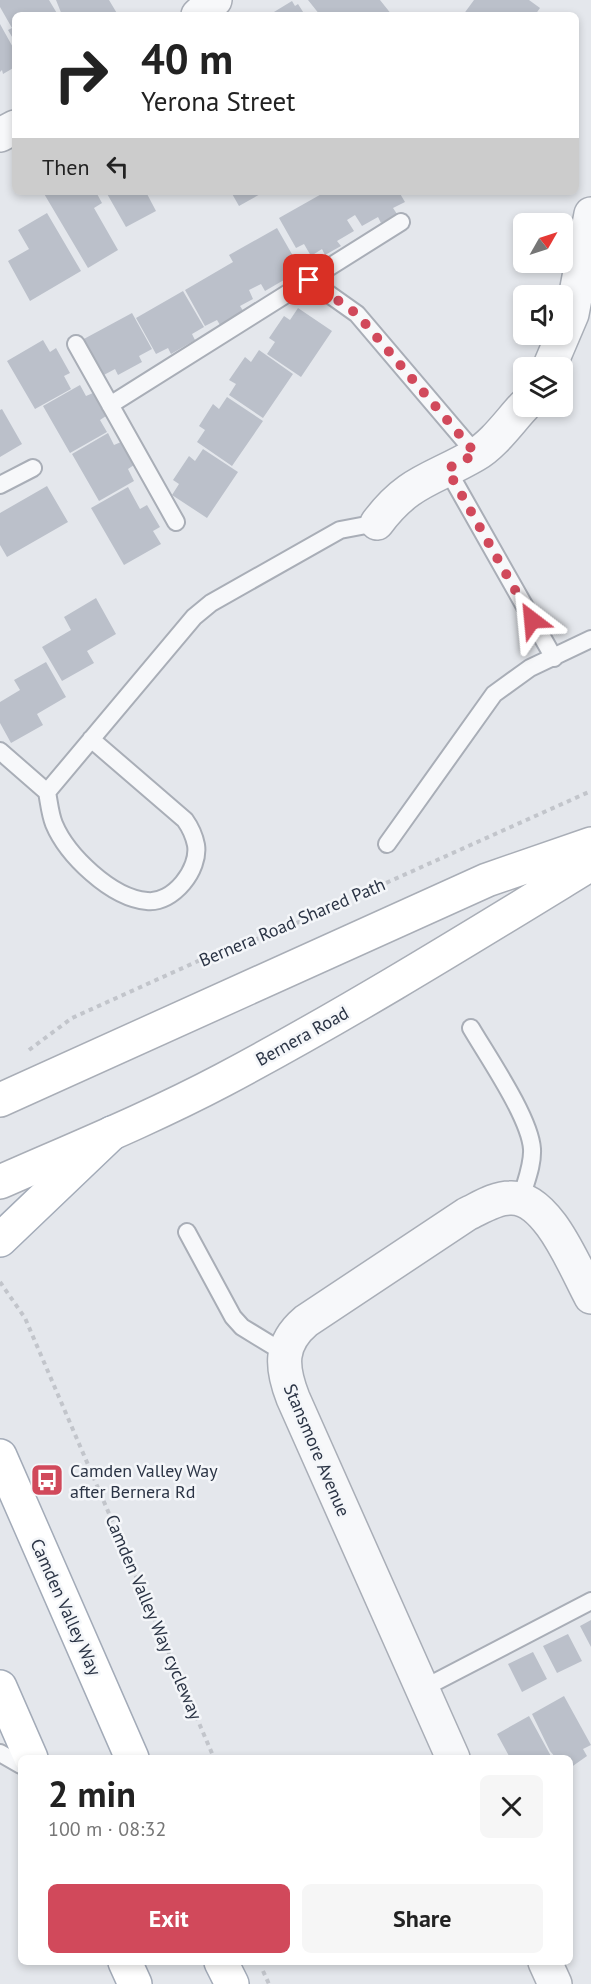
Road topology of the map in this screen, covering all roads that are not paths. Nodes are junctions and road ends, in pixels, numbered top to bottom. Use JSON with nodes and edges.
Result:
{"nodes":[{"id":1,"x":215,"y":0,"type":"edge"},
{"id":2,"x":201,"y":12,"type":"edge"},
{"id":3,"x":591,"y":214,"type":"edge"},
{"id":4,"x":401,"y":222,"type":"dead end"},
{"id":5,"x":309,"y":280,"type":"junction"},
{"id":6,"x":76,"y":344,"type":"dead end"},
{"id":7,"x":554,"y":357,"type":"edge"},
{"id":8,"x":110,"y":405,"type":"junction"},
{"id":9,"x":513,"y":417,"type":"edge"},
{"id":10,"x":476,"y":454,"type":"junction"},
{"id":11,"x":33,"y":468,"type":"dead end"},
{"id":12,"x":447,"y":469,"type":"junction"},
{"id":13,"x":0,"y":485,"type":"edge"},
{"id":14,"x":176,"y":522,"type":"dead end"},
{"id":15,"x":377,"y":523,"type":"joint"},
{"id":16,"x":591,"y":639,"type":"edge"},
{"id":17,"x":554,"y":658,"type":"junction"},
{"id":18,"x":91,"y":739,"type":"junction"},
{"id":19,"x":0,"y":751,"type":"edge"},
{"id":20,"x":47,"y":792,"type":"junction"},
{"id":21,"x":387,"y":844,"type":"dead end"},
{"id":22,"x":591,"y":844,"type":"edge"},
{"id":23,"x":591,"y":864,"type":"edge"},
{"id":24,"x":471,"y":1028,"type":"dead end"},
{"id":25,"x":0,"y":1100,"type":"edge"},
{"id":26,"x":112,"y":1133,"type":"junction"},
{"id":27,"x":0,"y":1182,"type":"edge"},
{"id":28,"x":521,"y":1199,"type":"junction"},
{"id":29,"x":187,"y":1232,"type":"dead end"},
{"id":30,"x":0,"y":1240,"type":"edge"},
{"id":31,"x":591,"y":1297,"type":"edge"},
{"id":32,"x":283,"y":1352,"type":"junction"},
{"id":33,"x":0,"y":1456,"type":"edge"},
{"id":34,"x":591,"y":1601,"type":"edge"},
{"id":35,"x":0,"y":1687,"type":"edge"},
{"id":36,"x":423,"y":1689,"type":"junction"},
{"id":37,"x":0,"y":1753,"type":"edge"},
{"id":38,"x":30,"y":1755,"type":"edge"},
{"id":39,"x":131,"y":1755,"type":"edge"},
{"id":40,"x":452,"y":1755,"type":"edge"},
{"id":41,"x":18,"y":1763,"type":"edge"},
{"id":42,"x":126,"y":1965,"type":"edge"},
{"id":43,"x":222,"y":1965,"type":"edge"},
{"id":44,"x":546,"y":1965,"type":"edge"},
{"id":45,"x":135,"y":1984,"type":"edge"},
{"id":46,"x":232,"y":1984,"type":"edge"},
{"id":47,"x":555,"y":1984,"type":"edge"}],
"edges":[{"from":1,"to":2,"type":"street"},
{"from":3,"to":7,"type":"street"},
{"from":4,"to":5,"type":"lane"},
{"from":5,"to":8,"type":"lane"},
{"from":5,"to":10,"type":"lane"},
{"from":6,"to":8,"type":"lane"},
{"from":8,"to":14,"type":"lane"},
{"from":9,"to":10,"type":"street"},
{"from":10,"to":12,"type":"street"},
{"from":11,"to":13,"type":"lane"},
{"from":12,"to":15,"type":"street"},
{"from":12,"to":17,"type":"lane"},
{"from":15,"to":18,"type":"lane"},
{"from":16,"to":17,"type":"lane"},
{"from":17,"to":21,"type":"lane"},
{"from":18,"to":20,"type":"lane"},
{"from":18,"to":20,"type":"lane"},
{"from":19,"to":20,"type":"lane"},
{"from":22,"to":25,"type":"main road"},
{"from":23,"to":26,"type":"main road","name":"Bernera Road"},
{"from":24,"to":28,"type":"lane"},
{"from":26,"to":27,"type":"main road","name":"Bernera Road"},
{"from":26,"to":30,"type":"main road"},
{"from":28,"to":31,"type":"street"},
{"from":28,"to":32,"type":"street"},
{"from":29,"to":32,"type":"lane"},
{"from":32,"to":36,"type":"street","name":"Stansmore Avenue"},
{"from":33,"to":39,"type":"main road","name":"Camden Valley Way"},
{"from":34,"to":36,"type":"lane"},
{"from":35,"to":38,"type":"main road"},
{"from":36,"to":40,"type":"street","name":"Stansmore Avenue"},
{"from":37,"to":41,"type":"lane"},
{"from":42,"to":45,"type":"main road"},
{"from":43,"to":46,"type":"main road"},
{"from":44,"to":47,"type":"street"}]}
